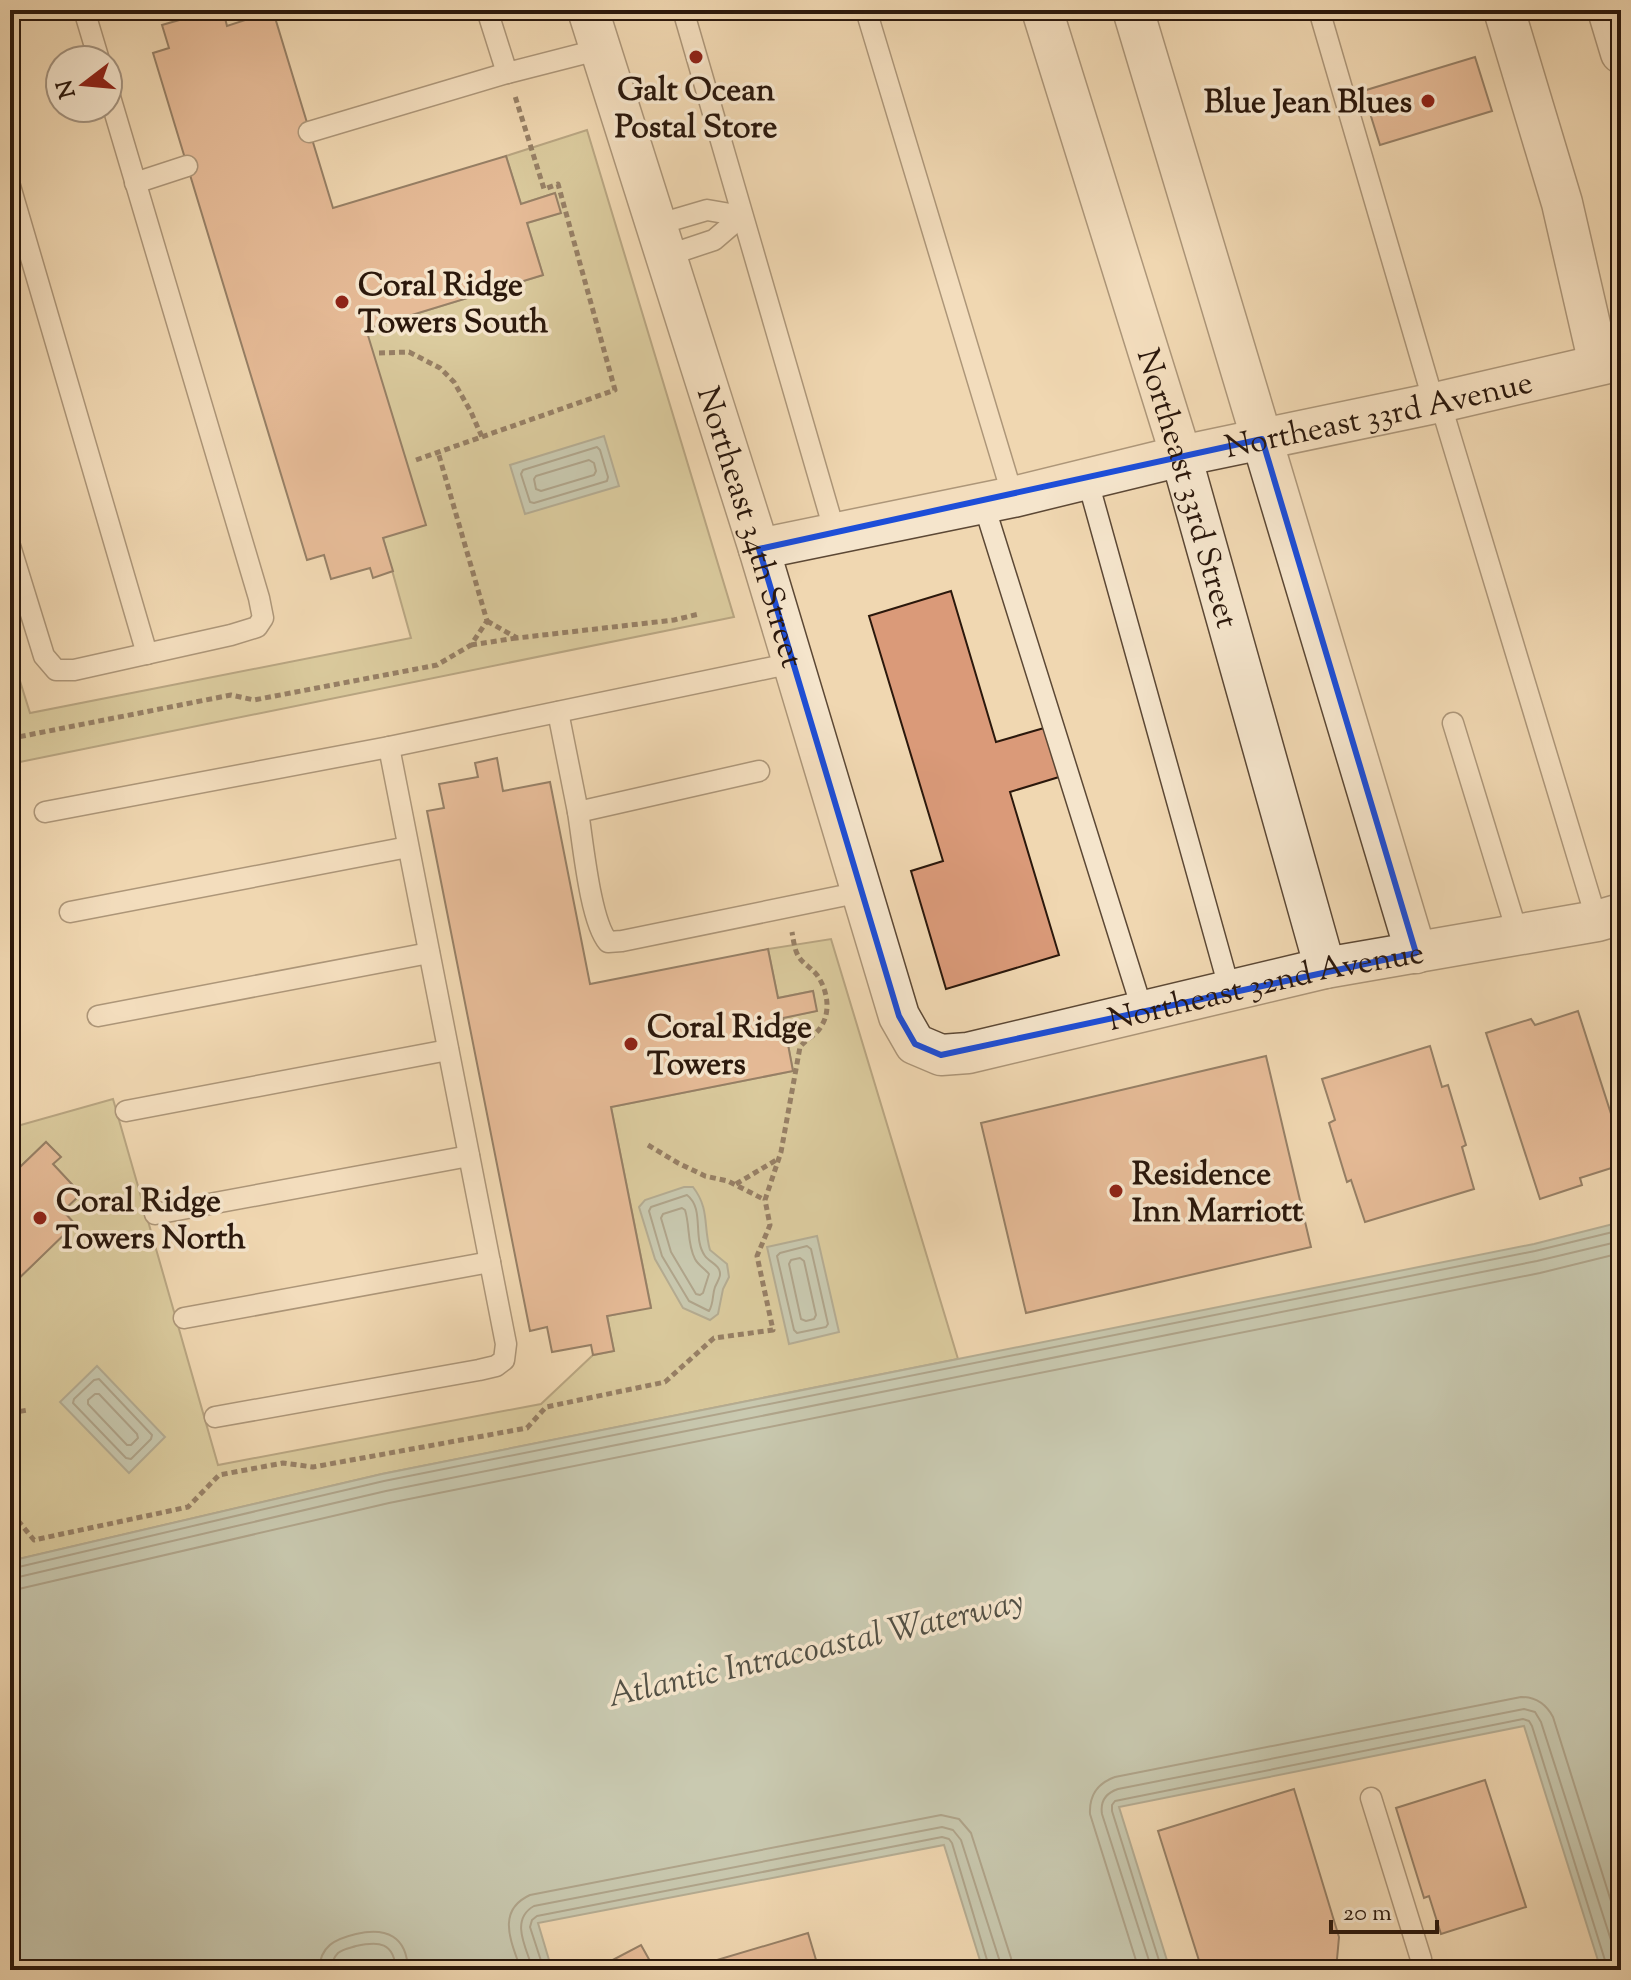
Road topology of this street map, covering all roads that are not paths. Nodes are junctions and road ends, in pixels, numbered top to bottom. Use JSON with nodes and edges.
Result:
{"nodes":[{"id":1,"x":84,"y":10,"type":"edge"},
{"id":2,"x":487,"y":10,"type":"edge"},
{"id":3,"x":588,"y":10,"type":"edge"},
{"id":4,"x":683,"y":10,"type":"edge"},
{"id":5,"x":866,"y":10,"type":"edge"},
{"id":6,"x":1042,"y":10,"type":"edge"},
{"id":7,"x":1133,"y":10,"type":"edge"},
{"id":8,"x":1319,"y":10,"type":"edge"},
{"id":9,"x":1504,"y":10,"type":"edge"},
{"id":10,"x":1608,"y":10,"type":"edge"},
{"id":11,"x":94,"y":44,"type":"edge"},
{"id":12,"x":601,"y":49,"type":"junction"},
{"id":13,"x":1621,"y":53,"type":"edge"},
{"id":14,"x":507,"y":73,"type":"junction"},
{"id":15,"x":118,"y":124,"type":"edge"},
{"id":16,"x":309,"y":132,"type":"dead end"},
{"id":17,"x":187,"y":166,"type":"dead end"},
{"id":18,"x":135,"y":183,"type":"junction"},
{"id":19,"x":10,"y":186,"type":"edge"},
{"id":20,"x":742,"y":216,"type":"junction"},
{"id":21,"x":661,"y":240,"type":"junction"},
{"id":22,"x":1610,"y":362,"type":"edge"},
{"id":23,"x":1437,"y":403,"type":"junction"},
{"id":24,"x":1262,"y":439,"type":"junction"},
{"id":25,"x":1181,"y":456,"type":"junction"},
{"id":26,"x":1087,"y":478,"type":"junction"},
{"id":27,"x":998,"y":500,"type":"junction"},
{"id":28,"x":835,"y":533,"type":"junction"},
{"id":29,"x":10,"y":546,"type":"edge"},
{"id":30,"x":759,"y":549,"type":"junction"},
{"id":31,"x":147,"y":654,"type":"junction"},
{"id":32,"x":793,"y":663,"type":"junction"},
{"id":33,"x":558,"y":712,"type":"junction"},
{"id":34,"x":1453,"y":723,"type":"dead end"},
{"id":35,"x":389,"y":747,"type":"junction"},
{"id":36,"x":759,"y":771,"type":"dead end"},
{"id":37,"x":45,"y":812,"type":"dead end"},
{"id":38,"x":578,"y":812,"type":"junction"},
{"id":39,"x":408,"y":847,"type":"junction"},
{"id":40,"x":861,"y":892,"type":"junction"},
{"id":41,"x":70,"y":912,"type":"dead end"},
{"id":42,"x":1609,"y":918,"type":"edge"},
{"id":43,"x":1518,"y":935,"type":"junction"},
{"id":44,"x":429,"y":953,"type":"junction"},
{"id":45,"x":1416,"y":953,"type":"junction"},
{"id":46,"x":1325,"y":968,"type":"junction"},
{"id":47,"x":1230,"y":991,"type":"junction"},
{"id":48,"x":1143,"y":1012,"type":"junction"},
{"id":49,"x":98,"y":1016,"type":"dead end"},
{"id":50,"x":915,"y":1044,"type":"joint"},
{"id":51,"x":448,"y":1050,"type":"junction"},
{"id":52,"x":126,"y":1111,"type":"dead end"},
{"id":53,"x":469,"y":1156,"type":"junction"},
{"id":54,"x":155,"y":1214,"type":"dead end"},
{"id":55,"x":490,"y":1262,"type":"junction"},
{"id":56,"x":184,"y":1318,"type":"dead end"},
{"id":57,"x":215,"y":1417,"type":"dead end"},
{"id":58,"x":1371,"y":1798,"type":"dead end"},
{"id":59,"x":1423,"y":1970,"type":"edge"}],
"edges":[{"from":1,"to":11,"type":"lane"},
{"from":2,"to":14,"type":"lane"},
{"from":3,"to":12,"type":"street","name":"Northeast 34th Street"},
{"from":4,"to":20,"type":"lane"},
{"from":5,"to":27,"type":"lane"},
{"from":6,"to":25,"type":"street","name":"Northeast 33rd Street"},
{"from":7,"to":24,"type":"street"},
{"from":8,"to":23,"type":"lane"},
{"from":9,"to":22,"type":"street"},
{"from":10,"to":13,"type":"street"},
{"from":12,"to":14,"type":"lane"},
{"from":12,"to":21,"type":"street","name":"Northeast 34th Street"},
{"from":14,"to":16,"type":"lane"},
{"from":15,"to":18,"type":"lane"},
{"from":17,"to":18,"type":"lane"},
{"from":18,"to":31,"type":"lane"},
{"from":19,"to":31,"type":"lane"},
{"from":20,"to":21,"type":"lane"},
{"from":20,"to":21,"type":"lane"},
{"from":20,"to":28,"type":"lane"},
{"from":21,"to":30,"type":"street","name":"Northeast 34th Street"},
{"from":22,"to":23,"type":"street","name":"Northeast 33rd Avenue"},
{"from":23,"to":24,"type":"street","name":"Northeast 33rd Avenue"},
{"from":23,"to":42,"type":"lane"},
{"from":24,"to":25,"type":"street","name":"Northeast 33rd Avenue"},
{"from":24,"to":45,"type":"street"},
{"from":25,"to":26,"type":"street","name":"Northeast 33rd Avenue"},
{"from":25,"to":46,"type":"street","name":"Northeast 33rd Street"},
{"from":26,"to":27,"type":"street","name":"Northeast 33rd Avenue"},
{"from":26,"to":47,"type":"lane"},
{"from":27,"to":28,"type":"street","name":"Northeast 33rd Avenue"},
{"from":27,"to":48,"type":"lane"},
{"from":28,"to":30,"type":"street","name":"Northeast 33rd Avenue"},
{"from":29,"to":31,"type":"lane"},
{"from":30,"to":32,"type":"street","name":"Northeast 34th Street"},
{"from":32,"to":33,"type":"lane"},
{"from":32,"to":40,"type":"street","name":"Northeast 34th Street"},
{"from":33,"to":35,"type":"lane"},
{"from":33,"to":38,"type":"lane"},
{"from":34,"to":43,"type":"lane"},
{"from":35,"to":37,"type":"lane"},
{"from":35,"to":39,"type":"lane"},
{"from":36,"to":38,"type":"lane"},
{"from":38,"to":40,"type":"lane"},
{"from":39,"to":41,"type":"lane"},
{"from":39,"to":44,"type":"lane"},
{"from":40,"to":50,"type":"street","name":"Northeast 34th Street"},
{"from":42,"to":43,"type":"street","name":"Northeast 32nd Avenue"},
{"from":43,"to":45,"type":"street","name":"Northeast 32nd Avenue"},
{"from":44,"to":49,"type":"lane"},
{"from":44,"to":51,"type":"lane"},
{"from":45,"to":46,"type":"street","name":"Northeast 32nd Avenue"},
{"from":46,"to":47,"type":"street","name":"Northeast 32nd Avenue"},
{"from":47,"to":48,"type":"street","name":"Northeast 32nd Avenue"},
{"from":48,"to":50,"type":"street","name":"Northeast 32nd Avenue"},
{"from":51,"to":52,"type":"lane"},
{"from":51,"to":53,"type":"lane"},
{"from":53,"to":54,"type":"lane"},
{"from":53,"to":55,"type":"lane"},
{"from":55,"to":56,"type":"lane"},
{"from":55,"to":57,"type":"lane"},
{"from":58,"to":59,"type":"lane"}]}
